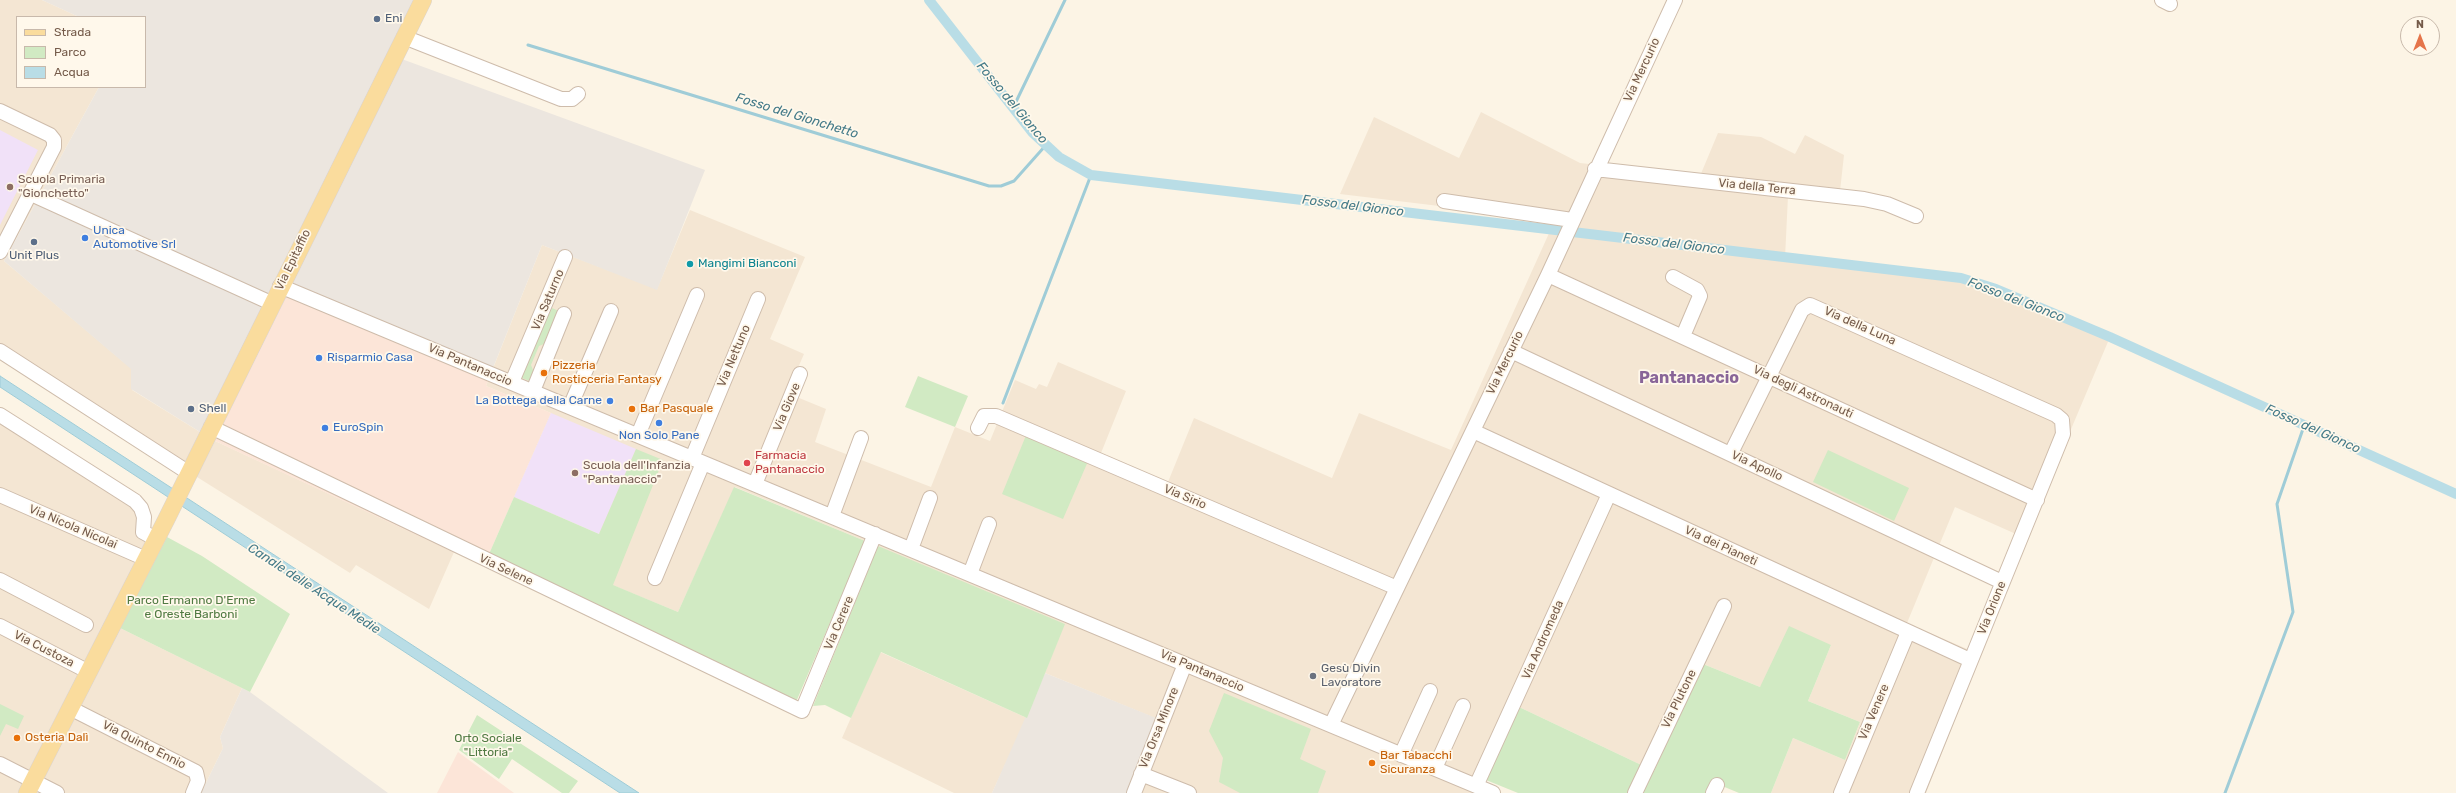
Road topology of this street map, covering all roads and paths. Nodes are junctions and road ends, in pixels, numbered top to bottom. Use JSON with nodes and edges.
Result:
{"nodes":[{"id":1,"x":423,"y":0,"type":"edge"},
{"id":2,"x":1675,"y":0,"type":"edge"},
{"id":3,"x":404,"y":37,"type":"junction"},
{"id":4,"x":578,"y":94,"type":"dead end"},
{"id":5,"x":0,"y":112,"type":"edge"},
{"id":6,"x":1596,"y":169,"type":"junction"},
{"id":7,"x":31,"y":194,"type":"junction"},
{"id":8,"x":1444,"y":201,"type":"dead end"},
{"id":9,"x":1916,"y":216,"type":"dead end"},
{"id":10,"x":1571,"y":222,"type":"junction"},
{"id":11,"x":0,"y":252,"type":"edge"},
{"id":12,"x":565,"y":257,"type":"dead end"},
{"id":13,"x":1548,"y":275,"type":"junction"},
{"id":14,"x":1673,"y":278,"type":"dead end"},
{"id":15,"x":280,"y":286,"type":"junction"},
{"id":16,"x":697,"y":295,"type":"dead end"},
{"id":17,"x":758,"y":299,"type":"dead end"},
{"id":18,"x":271,"y":304,"type":"junction"},
{"id":19,"x":611,"y":311,"type":"dead end"},
{"id":20,"x":564,"y":314,"type":"dead end"},
{"id":21,"x":1683,"y":336,"type":"junction"},
{"id":22,"x":530,"y":342,"type":"junction"},
{"id":23,"x":549,"y":349,"type":"junction"},
{"id":24,"x":0,"y":351,"type":"edge"},
{"id":25,"x":1510,"y":351,"type":"junction"},
{"id":26,"x":800,"y":374,"type":"dead end"},
{"id":27,"x":1769,"y":376,"type":"junction"},
{"id":28,"x":512,"y":382,"type":"junction"},
{"id":29,"x":533,"y":391,"type":"junction"},
{"id":30,"x":570,"y":407,"type":"junction"},
{"id":31,"x":0,"y":415,"type":"edge"},
{"id":32,"x":2063,"y":422,"type":"joint"},
{"id":33,"x":211,"y":427,"type":"junction"},
{"id":34,"x":978,"y":428,"type":"dead end"},
{"id":35,"x":1472,"y":431,"type":"junction"},
{"id":36,"x":638,"y":435,"type":"junction"},
{"id":37,"x":861,"y":438,"type":"dead end"},
{"id":38,"x":1731,"y":453,"type":"junction"},
{"id":39,"x":698,"y":460,"type":"junction"},
{"id":40,"x":187,"y":476,"type":"junction"},
{"id":41,"x":755,"y":484,"type":"junction"},
{"id":42,"x":1609,"y":494,"type":"junction"},
{"id":43,"x":0,"y":495,"type":"edge"},
{"id":44,"x":930,"y":498,"type":"dead end"},
{"id":45,"x":2037,"y":500,"type":"junction"},
{"id":46,"x":832,"y":516,"type":"junction"},
{"id":47,"x":988,"y":524,"type":"dead end"},
{"id":48,"x":875,"y":534,"type":"junction"},
{"id":49,"x":156,"y":539,"type":"junction"},
{"id":50,"x":911,"y":549,"type":"junction"},
{"id":51,"x":146,"y":559,"type":"junction"},
{"id":52,"x":970,"y":574,"type":"junction"},
{"id":53,"x":655,"y":578,"type":"dead end"},
{"id":54,"x":0,"y":580,"type":"edge"},
{"id":55,"x":2002,"y":582,"type":"junction"},
{"id":56,"x":1398,"y":588,"type":"junction"},
{"id":57,"x":1724,"y":606,"type":"dead end"},
{"id":58,"x":86,"y":625,"type":"dead end"},
{"id":59,"x":0,"y":626,"type":"edge"},
{"id":60,"x":1908,"y":632,"type":"junction"},
{"id":61,"x":1970,"y":660,"type":"junction"},
{"id":62,"x":1185,"y":664,"type":"junction"},
{"id":63,"x":89,"y":672,"type":"junction"},
{"id":64,"x":1430,"y":691,"type":"dead end"},
{"id":65,"x":1463,"y":706,"type":"dead end"},
{"id":66,"x":70,"y":708,"type":"junction"},
{"id":67,"x":802,"y":711,"type":"joint"},
{"id":68,"x":1331,"y":725,"type":"junction"},
{"id":69,"x":1401,"y":754,"type":"junction"},
{"id":70,"x":0,"y":764,"type":"edge"},
{"id":71,"x":1434,"y":768,"type":"junction"},
{"id":72,"x":1141,"y":774,"type":"junction"},
{"id":73,"x":1476,"y":786,"type":"junction"},
{"id":74,"x":30,"y":787,"type":"edge"},
{"id":75,"x":57,"y":793,"type":"edge"},
{"id":76,"x":193,"y":793,"type":"edge"},
{"id":77,"x":1134,"y":793,"type":"edge"},
{"id":78,"x":1189,"y":793,"type":"edge"},
{"id":79,"x":1493,"y":793,"type":"edge"},
{"id":80,"x":1634,"y":793,"type":"edge"},
{"id":81,"x":1841,"y":793,"type":"edge"},
{"id":82,"x":1917,"y":793,"type":"edge"}],
"edges":[{"from":1,"to":3,"type":"main road","name":"Via Epitaffio"},
{"from":2,"to":6,"type":"street","name":"Via Mercurio"},
{"from":3,"to":4,"type":"street"},
{"from":3,"to":15,"type":"main road","name":"Via Epitaffio"},
{"from":5,"to":7,"type":"street"},
{"from":6,"to":9,"type":"street","name":"Via della Terra"},
{"from":6,"to":10,"type":"street","name":"Via Mercurio"},
{"from":7,"to":11,"type":"street"},
{"from":7,"to":18,"type":"street"},
{"from":8,"to":10,"type":"street"},
{"from":10,"to":13,"type":"street","name":"Via Mercurio"},
{"from":12,"to":22,"type":"street","name":"Via Saturno"},
{"from":13,"to":21,"type":"street","name":"Via degli Astronauti"},
{"from":13,"to":25,"type":"street","name":"Via Mercurio"},
{"from":14,"to":21,"type":"street"},
{"from":15,"to":18,"type":"main road","name":"Via Epitaffio"},
{"from":15,"to":28,"type":"street","name":"Via Pantanaccio"},
{"from":16,"to":36,"type":"street"},
{"from":17,"to":39,"type":"street","name":"Via Nettuno"},
{"from":18,"to":33,"type":"main road","name":"Via Epitaffio"},
{"from":19,"to":30,"type":"street"},
{"from":20,"to":23,"type":"street","name":"Via Saturno"},
{"from":21,"to":27,"type":"street","name":"Via degli Astronauti"},
{"from":22,"to":23,"type":"street","name":"Via Saturno"},
{"from":22,"to":28,"type":"street","name":"Via Saturno"},
{"from":23,"to":29,"type":"street","name":"Via Saturno"},
{"from":24,"to":40,"type":"street"},
{"from":25,"to":35,"type":"street","name":"Via Mercurio"},
{"from":25,"to":38,"type":"street","name":"Via Apollo"},
{"from":26,"to":41,"type":"street","name":"Via Giove"},
{"from":27,"to":32,"type":"street","name":"Via della Luna"},
{"from":27,"to":38,"type":"street","name":"Via della Luna"},
{"from":27,"to":45,"type":"street","name":"Via degli Astronauti"},
{"from":28,"to":29,"type":"street","name":"Via Pantanaccio"},
{"from":29,"to":30,"type":"street","name":"Via Pantanaccio"},
{"from":30,"to":36,"type":"street","name":"Via Pantanaccio"},
{"from":31,"to":49,"type":"street"},
{"from":32,"to":45,"type":"street","name":"Via Orione"},
{"from":33,"to":40,"type":"main road","name":"Via Epitaffio"},
{"from":33,"to":67,"type":"street","name":"Via Selene"},
{"from":34,"to":56,"type":"street","name":"Via Sirio"},
{"from":35,"to":42,"type":"street","name":"Via dei Pianeti"},
{"from":35,"to":56,"type":"street","name":"Via Mercurio"},
{"from":36,"to":39,"type":"street","name":"Via Pantanaccio"},
{"from":37,"to":46,"type":"street"},
{"from":38,"to":55,"type":"street","name":"Via Apollo"},
{"from":39,"to":41,"type":"street","name":"Via Pantanaccio"},
{"from":39,"to":53,"type":"street"},
{"from":40,"to":49,"type":"main road","name":"Via Epitaffio"},
{"from":41,"to":46,"type":"street","name":"Via Pantanaccio"},
{"from":42,"to":60,"type":"street","name":"Via dei Pianeti"},
{"from":42,"to":73,"type":"street","name":"Via Andromeda"},
{"from":43,"to":51,"type":"street","name":"Via Nicola Nicolai"},
{"from":44,"to":50,"type":"street"},
{"from":45,"to":55,"type":"street","name":"Via Orione"},
{"from":46,"to":48,"type":"street","name":"Via Pantanaccio"},
{"from":47,"to":52,"type":"street"},
{"from":48,"to":50,"type":"street","name":"Via Pantanaccio"},
{"from":48,"to":67,"type":"street","name":"Via Cerere"},
{"from":49,"to":51,"type":"main road","name":"Via Epitaffio"},
{"from":50,"to":52,"type":"street","name":"Via Pantanaccio"},
{"from":51,"to":63,"type":"main road","name":"Via Epitaffio"},
{"from":52,"to":62,"type":"street","name":"Via Pantanaccio"},
{"from":54,"to":58,"type":"street"},
{"from":55,"to":61,"type":"street","name":"Via Orione"},
{"from":56,"to":68,"type":"street","name":"Via Mercurio"},
{"from":57,"to":80,"type":"street","name":"Via Plutone"},
{"from":59,"to":63,"type":"street","name":"Via Custoza"},
{"from":60,"to":61,"type":"street","name":"Via dei Pianeti"},
{"from":60,"to":81,"type":"street","name":"Via Venere"},
{"from":61,"to":82,"type":"street","name":"Via Orione"},
{"from":62,"to":68,"type":"street","name":"Via Pantanaccio"},
{"from":62,"to":72,"type":"street","name":"Via Orsa Minore"},
{"from":63,"to":66,"type":"main road","name":"Via Epitaffio"},
{"from":64,"to":69,"type":"street"},
{"from":65,"to":71,"type":"street"},
{"from":66,"to":74,"type":"main road","name":"Via Epitaffio"},
{"from":66,"to":76,"type":"street","name":"Via Quinto Ennio"},
{"from":68,"to":69,"type":"street","name":"Via Pantanaccio"},
{"from":69,"to":71,"type":"street","name":"Via Pantanaccio"},
{"from":70,"to":74,"type":"street"},
{"from":71,"to":73,"type":"street","name":"Via Pantanaccio"},
{"from":72,"to":77,"type":"street","name":"Via Orsa Minore"},
{"from":72,"to":78,"type":"street"},
{"from":73,"to":79,"type":"street","name":"Via Pantanaccio"},
{"from":74,"to":75,"type":"street"}]}
